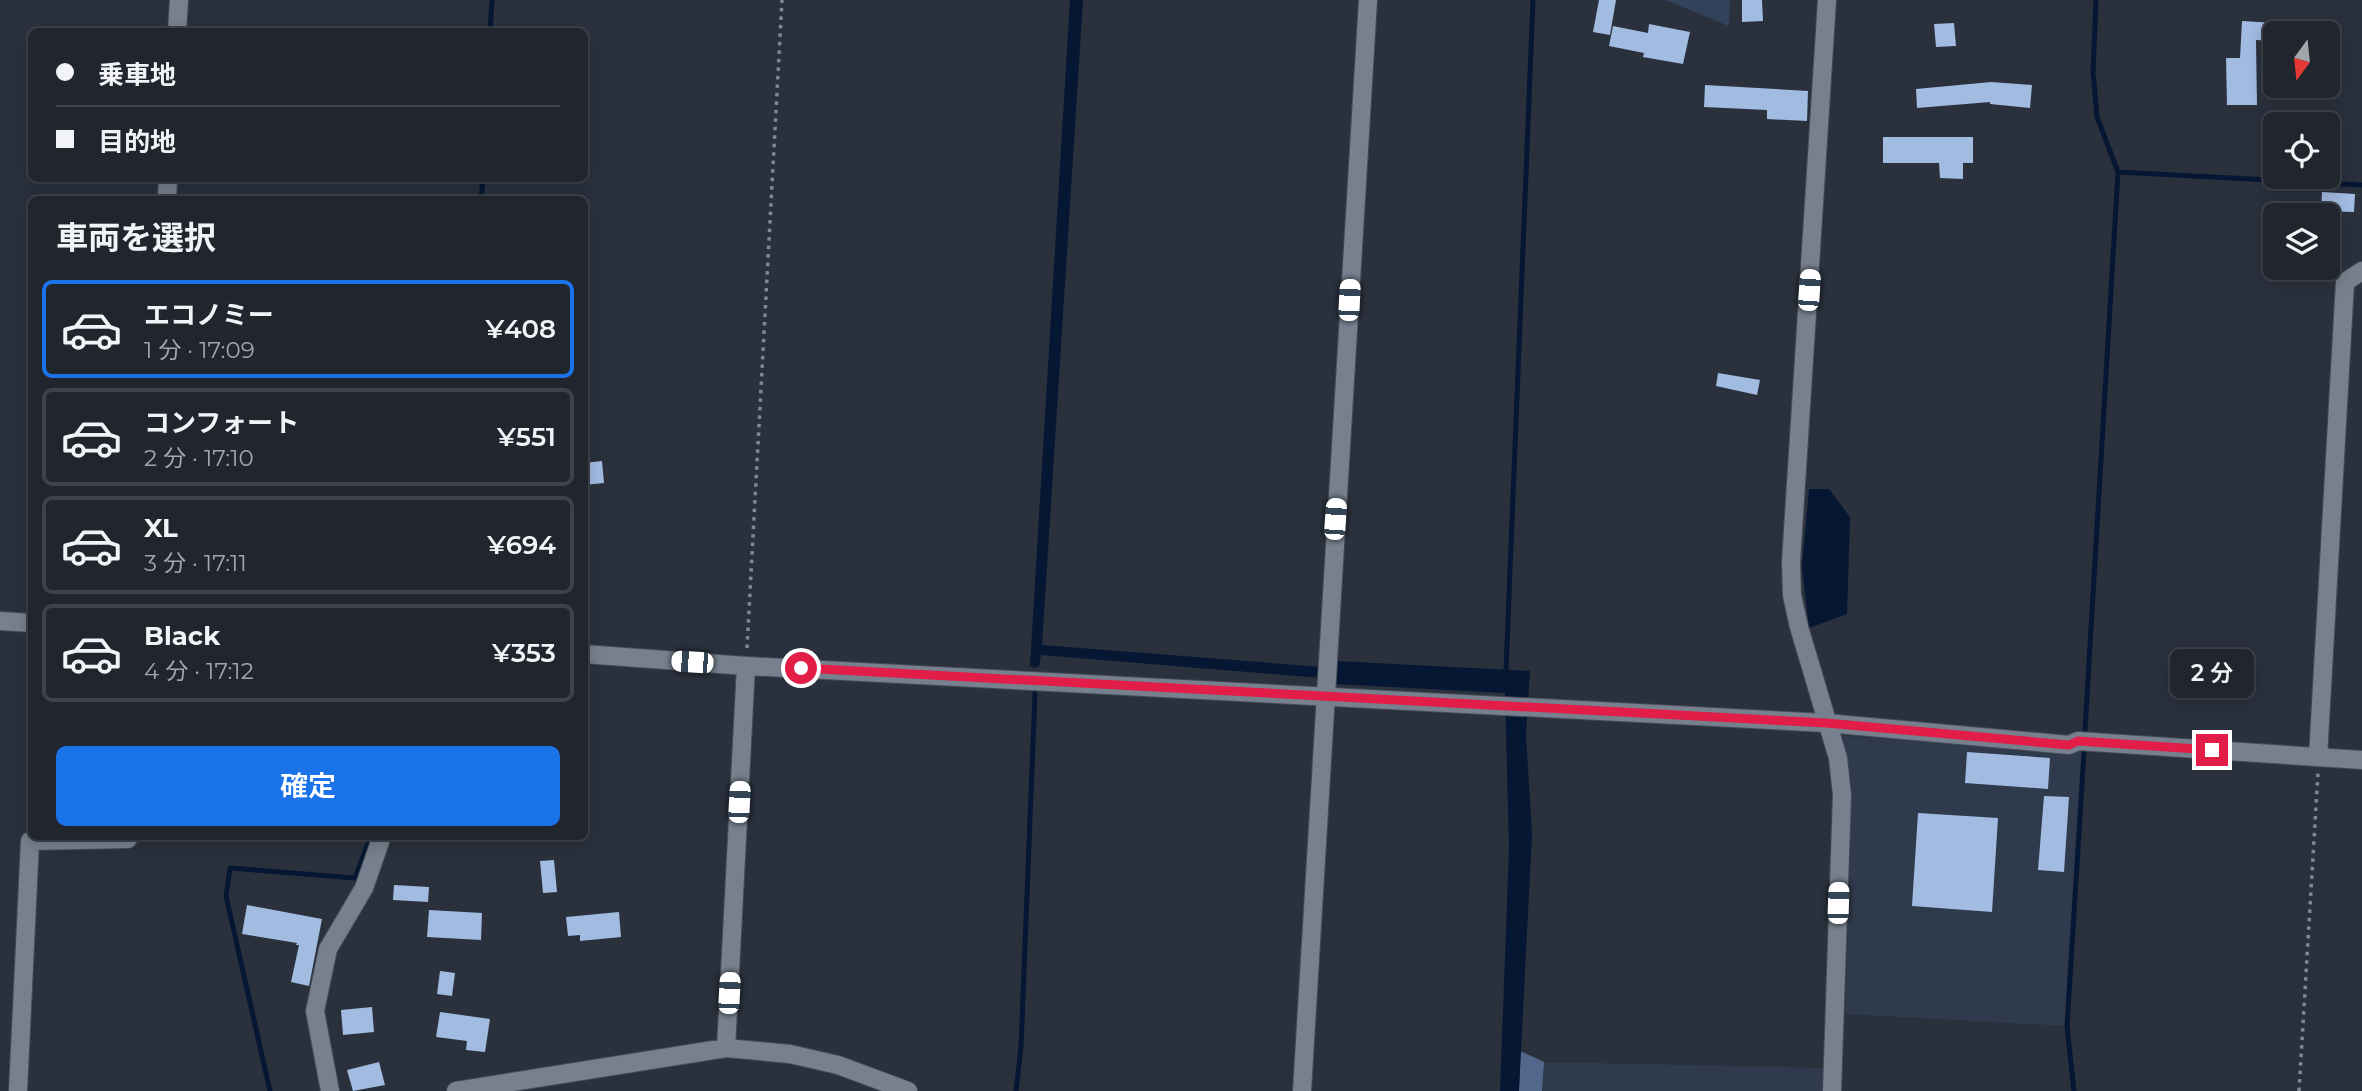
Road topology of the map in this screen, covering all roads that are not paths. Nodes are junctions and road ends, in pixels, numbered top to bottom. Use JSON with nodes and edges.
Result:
{"nodes":[{"id":1,"x":179,"y":0,"type":"edge"},
{"id":2,"x":1368,"y":0,"type":"edge"},
{"id":3,"x":1827,"y":0,"type":"edge"},
{"id":4,"x":177,"y":28,"type":"edge"},
{"id":5,"x":2362,"y":271,"type":"edge"},
{"id":6,"x":0,"y":621,"type":"edge"},
{"id":7,"x":28,"y":623,"type":"edge"},
{"id":8,"x":588,"y":654,"type":"edge"},
{"id":9,"x":746,"y":666,"type":"junction"},
{"id":10,"x":1324,"y":697,"type":"junction"},
{"id":11,"x":1826,"y":723,"type":"junction"},
{"id":12,"x":2318,"y":757,"type":"junction"},
{"id":13,"x":2362,"y":760,"type":"edge"},
{"id":14,"x":79,"y":840,"type":"edge"},
{"id":15,"x":381,"y":840,"type":"edge"},
{"id":16,"x":726,"y":1048,"type":"junction"},
{"id":17,"x":883,"y":1086,"type":"edge"},
{"id":18,"x":18,"y":1091,"type":"edge"},
{"id":19,"x":330,"y":1091,"type":"edge"},
{"id":20,"x":456,"y":1091,"type":"edge"},
{"id":21,"x":908,"y":1091,"type":"edge"},
{"id":22,"x":1302,"y":1091,"type":"edge"},
{"id":23,"x":1832,"y":1091,"type":"edge"}],
"edges":[{"from":1,"to":4,"type":"street"},
{"from":2,"to":10,"type":"street"},
{"from":3,"to":11,"type":"street"},
{"from":5,"to":12,"type":"street"},
{"from":6,"to":7,"type":"street"},
{"from":8,"to":9,"type":"street"},
{"from":9,"to":10,"type":"street"},
{"from":9,"to":16,"type":"street"},
{"from":10,"to":11,"type":"street"},
{"from":10,"to":22,"type":"street"},
{"from":11,"to":12,"type":"street"},
{"from":11,"to":23,"type":"street"},
{"from":12,"to":13,"type":"street"},
{"from":14,"to":18,"type":"street"},
{"from":15,"to":19,"type":"street"},
{"from":16,"to":17,"type":"street"},
{"from":16,"to":20,"type":"street"},
{"from":17,"to":21,"type":"street"}]}
